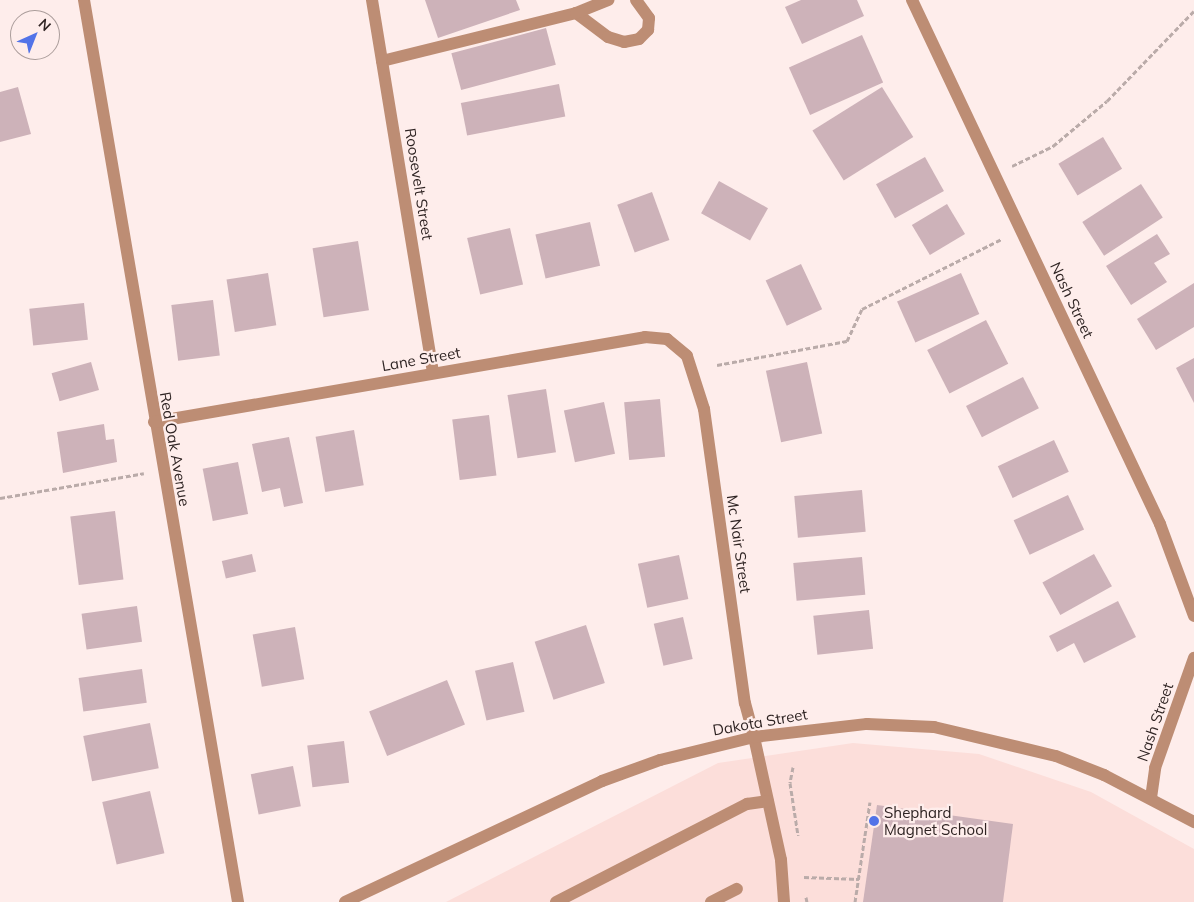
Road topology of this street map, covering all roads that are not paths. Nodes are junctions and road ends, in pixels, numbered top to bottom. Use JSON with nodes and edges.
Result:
{"nodes":[{"id":1,"x":84,"y":0,"type":"edge"},
{"id":2,"x":372,"y":0,"type":"edge"},
{"id":3,"x":609,"y":0,"type":"edge"},
{"id":4,"x":636,"y":0,"type":"edge"},
{"id":5,"x":912,"y":0,"type":"edge"},
{"id":6,"x":576,"y":13,"type":"junction"},
{"id":7,"x":382,"y":61,"type":"junction"},
{"id":8,"x":687,"y":356,"type":"joint"},
{"id":9,"x":433,"y":373,"type":"junction"},
{"id":10,"x":154,"y":422,"type":"junction"},
{"id":11,"x":1194,"y":616,"type":"edge"},
{"id":12,"x":1194,"y":658,"type":"edge"},
{"id":13,"x":754,"y":737,"type":"junction"},
{"id":14,"x":1151,"y":798,"type":"junction"},
{"id":15,"x":768,"y":801,"type":"junction"},
{"id":16,"x":1194,"y":822,"type":"edge"},
{"id":17,"x":737,"y":889,"type":"dead end"},
{"id":18,"x":238,"y":902,"type":"edge"},
{"id":19,"x":345,"y":902,"type":"edge"},
{"id":20,"x":556,"y":902,"type":"edge"},
{"id":21,"x":711,"y":902,"type":"edge"},
{"id":22,"x":784,"y":902,"type":"edge"}],
"edges":[{"from":1,"to":10,"type":"street","name":"Red Oak Avenue"},
{"from":2,"to":7,"type":"street","name":"Roosevelt Street"},
{"from":3,"to":6,"type":"street"},
{"from":4,"to":6,"type":"street"},
{"from":5,"to":11,"type":"street","name":"Nash Street"},
{"from":6,"to":7,"type":"street"},
{"from":7,"to":9,"type":"street","name":"Roosevelt Street"},
{"from":8,"to":9,"type":"street","name":"Lane Street"},
{"from":8,"to":13,"type":"street","name":"Mc Nair Street"},
{"from":9,"to":10,"type":"street","name":"Lane Street"},
{"from":10,"to":18,"type":"street","name":"Red Oak Avenue"},
{"from":12,"to":14,"type":"street","name":"Nash Street"},
{"from":13,"to":14,"type":"street","name":"Dakota Street"},
{"from":13,"to":15,"type":"street","name":"Mc Nair Street"},
{"from":13,"to":19,"type":"street","name":"Dakota Street"},
{"from":14,"to":16,"type":"street","name":"Dakota Street"},
{"from":15,"to":20,"type":"street"},
{"from":15,"to":22,"type":"street","name":"Mc Nair Street"},
{"from":17,"to":21,"type":"street"}]}
